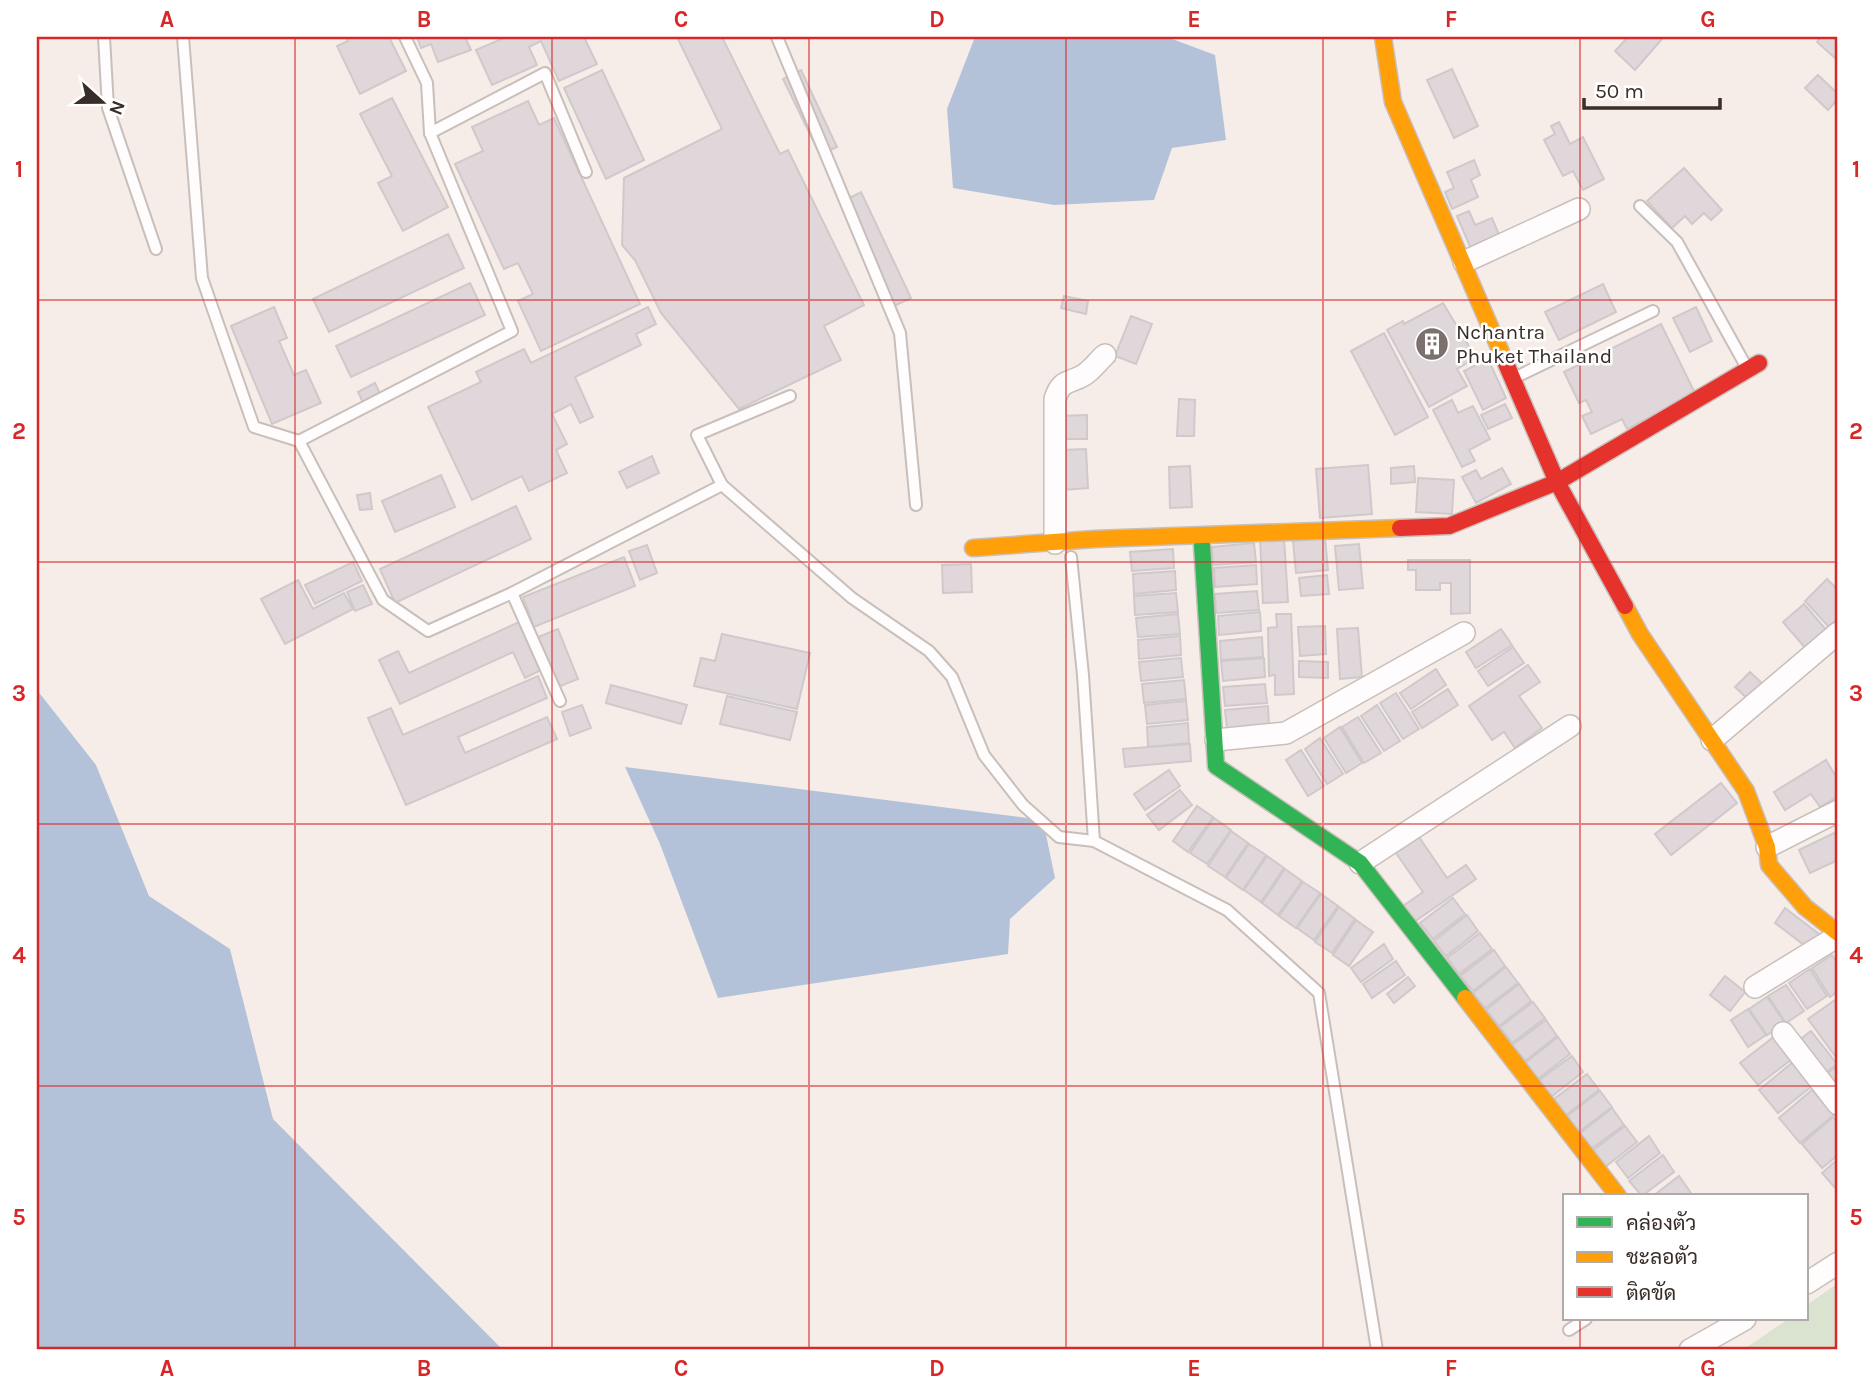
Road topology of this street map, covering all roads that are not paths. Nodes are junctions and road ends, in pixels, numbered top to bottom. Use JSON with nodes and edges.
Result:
{"nodes":[{"id":1,"x":104,"y":37,"type":"edge"},
{"id":2,"x":183,"y":37,"type":"edge"},
{"id":3,"x":405,"y":37,"type":"edge"},
{"id":4,"x":777,"y":37,"type":"edge"},
{"id":5,"x":1383,"y":37,"type":"edge"},
{"id":6,"x":430,"y":133,"type":"junction"},
{"id":7,"x":586,"y":172,"type":"dead end"},
{"id":8,"x":1640,"y":205,"type":"dead end"},
{"id":9,"x":1578,"y":209,"type":"dead end"},
{"id":10,"x":156,"y":249,"type":"dead end"},
{"id":11,"x":1464,"y":262,"type":"junction"},
{"id":12,"x":1653,"y":311,"type":"dead end"},
{"id":13,"x":1105,"y":355,"type":"dead end"},
{"id":14,"x":1754,"y":366,"type":"joint"},
{"id":15,"x":1513,"y":378,"type":"junction"},
{"id":16,"x":790,"y":396,"type":"dead end"},
{"id":17,"x":299,"y":441,"type":"junction"},
{"id":18,"x":1557,"y":482,"type":"junction"},
{"id":19,"x":722,"y":485,"type":"junction"},
{"id":20,"x":916,"y":505,"type":"dead end"},
{"id":21,"x":1055,"y":543,"type":"junction"},
{"id":22,"x":1202,"y":545,"type":"dead end"},
{"id":23,"x":973,"y":548,"type":"dead end"},
{"id":24,"x":1072,"y":557,"type":"dead end"},
{"id":25,"x":512,"y":593,"type":"junction"},
{"id":26,"x":1464,"y":633,"type":"dead end"},
{"id":27,"x":1838,"y":633,"type":"edge"},
{"id":28,"x":560,"y":701,"type":"dead end"},
{"id":29,"x":1570,"y":726,"type":"dead end"},
{"id":30,"x":1216,"y":740,"type":"junction"},
{"id":31,"x":1712,"y":740,"type":"junction"},
{"id":32,"x":1838,"y":811,"type":"edge"},
{"id":33,"x":1094,"y":841,"type":"junction"},
{"id":34,"x":1767,"y":847,"type":"junction"},
{"id":35,"x":1360,"y":863,"type":"junction"},
{"id":36,"x":1838,"y":934,"type":"edge"},
{"id":37,"x":1755,"y":987,"type":"dead end"},
{"id":38,"x":1783,"y":1033,"type":"dead end"},
{"id":39,"x":1838,"y":1104,"type":"edge"},
{"id":40,"x":1616,"y":1194,"type":"edge"},
{"id":41,"x":1838,"y":1263,"type":"edge"},
{"id":42,"x":1808,"y":1282,"type":"edge"},
{"id":43,"x":1584,"y":1320,"type":"edge"},
{"id":44,"x":1740,"y":1320,"type":"edge"},
{"id":45,"x":1717,"y":1325,"type":"edge"},
{"id":46,"x":1569,"y":1330,"type":"dead end"},
{"id":47,"x":1377,"y":1350,"type":"edge"},
{"id":48,"x":1690,"y":1350,"type":"edge"}],
"edges":[{"from":1,"to":10,"type":"lane"},
{"from":2,"to":17,"type":"lane"},
{"from":3,"to":6,"type":"lane"},
{"from":4,"to":20,"type":"lane"},
{"from":5,"to":11,"type":"street"},
{"from":6,"to":7,"type":"lane"},
{"from":6,"to":17,"type":"lane"},
{"from":8,"to":14,"type":"lane"},
{"from":9,"to":11,"type":"street"},
{"from":11,"to":15,"type":"street"},
{"from":12,"to":15,"type":"lane"},
{"from":13,"to":21,"type":"street"},
{"from":14,"to":18,"type":"street"},
{"from":15,"to":18,"type":"street"},
{"from":16,"to":19,"type":"lane"},
{"from":17,"to":25,"type":"lane"},
{"from":18,"to":21,"type":"street"},
{"from":18,"to":31,"type":"street"},
{"from":19,"to":25,"type":"lane"},
{"from":19,"to":33,"type":"lane"},
{"from":21,"to":23,"type":"street"},
{"from":22,"to":30,"type":"street"},
{"from":24,"to":33,"type":"lane"},
{"from":25,"to":28,"type":"lane"},
{"from":26,"to":30,"type":"street"},
{"from":27,"to":31,"type":"street"},
{"from":29,"to":35,"type":"street"},
{"from":30,"to":35,"type":"street"},
{"from":31,"to":34,"type":"street"},
{"from":32,"to":34,"type":"street"},
{"from":33,"to":47,"type":"lane"},
{"from":34,"to":36,"type":"street"},
{"from":35,"to":40,"type":"street"},
{"from":36,"to":37,"type":"street"},
{"from":38,"to":39,"type":"street"},
{"from":41,"to":42,"type":"street"},
{"from":43,"to":46,"type":"lane"},
{"from":44,"to":45,"type":"street"},
{"from":45,"to":48,"type":"street"}]}
